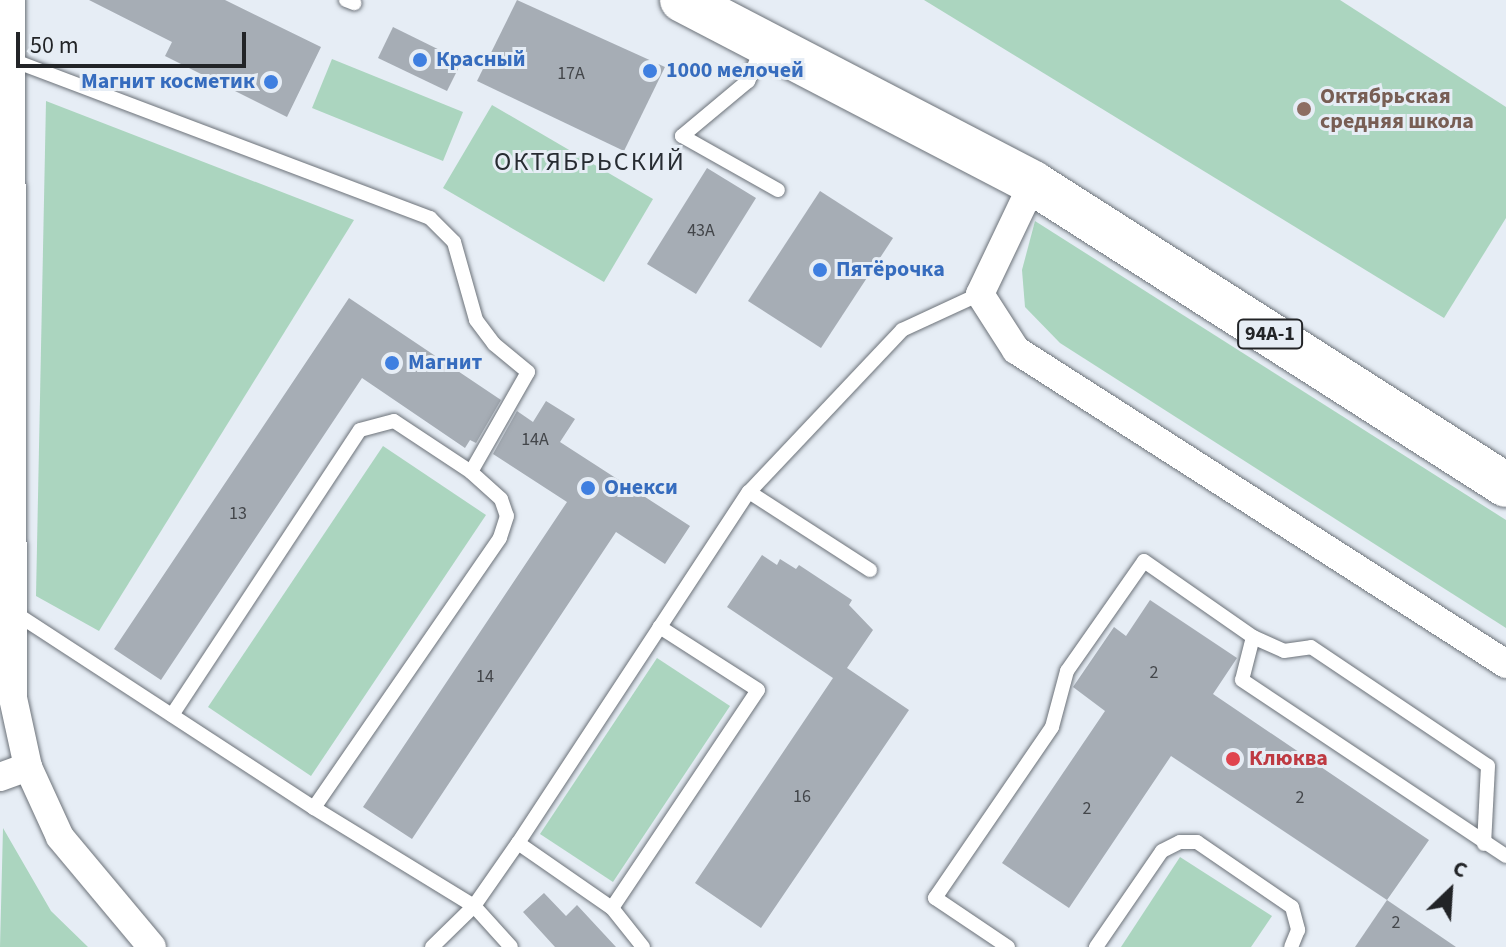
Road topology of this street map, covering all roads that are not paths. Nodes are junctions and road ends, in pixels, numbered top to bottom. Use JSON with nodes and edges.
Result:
{"nodes":[{"id":1,"x":11,"y":0,"type":"edge"},
{"id":2,"x":682,"y":0,"type":"edge"},
{"id":3,"x":766,"y":40,"type":"junction"},
{"id":4,"x":12,"y":60,"type":"junction"},
{"id":5,"x":1033,"y":183,"type":"junction"},
{"id":6,"x":778,"y":190,"type":"dead end"},
{"id":7,"x":980,"y":294,"type":"junction"},
{"id":8,"x":471,"y":472,"type":"junction"},
{"id":9,"x":1506,"y":485,"type":"edge"},
{"id":10,"x":749,"y":492,"type":"junction"},
{"id":11,"x":870,"y":570,"type":"dead end"},
{"id":12,"x":15,"y":613,"type":"junction"},
{"id":13,"x":660,"y":627,"type":"junction"},
{"id":14,"x":1253,"y":637,"type":"junction"},
{"id":15,"x":1506,"y":664,"type":"edge"},
{"id":16,"x":172,"y":715,"type":"junction"},
{"id":17,"x":28,"y":767,"type":"junction"},
{"id":18,"x":0,"y":777,"type":"edge"},
{"id":19,"x":314,"y":808,"type":"junction"},
{"id":20,"x":518,"y":843,"type":"junction"},
{"id":21,"x":1484,"y":844,"type":"junction"},
{"id":22,"x":1506,"y":856,"type":"edge"},
{"id":23,"x":474,"y":906,"type":"junction"},
{"id":24,"x":612,"y":908,"type":"junction"},
{"id":25,"x":152,"y":947,"type":"edge"},
{"id":26,"x":432,"y":947,"type":"edge"},
{"id":27,"x":511,"y":947,"type":"edge"},
{"id":28,"x":643,"y":947,"type":"edge"},
{"id":29,"x":1008,"y":947,"type":"edge"},
{"id":30,"x":1096,"y":947,"type":"edge"},
{"id":31,"x":1291,"y":947,"type":"edge"}],
"edges":[{"from":1,"to":4,"type":"street"},
{"from":2,"to":3,"type":"main road","number":"94А-1"},
{"from":3,"to":5,"type":"main road","number":"94А-1"},
{"from":3,"to":6,"type":"lane"},
{"from":4,"to":8,"type":"lane"},
{"from":4,"to":12,"type":"street"},
{"from":5,"to":7,"type":"street"},
{"from":5,"to":9,"type":"main road","number":"94А-1"},
{"from":7,"to":10,"type":"lane"},
{"from":7,"to":15,"type":"street"},
{"from":8,"to":16,"type":"lane"},
{"from":8,"to":19,"type":"lane"},
{"from":10,"to":11,"type":"lane"},
{"from":10,"to":13,"type":"lane"},
{"from":12,"to":16,"type":"lane"},
{"from":12,"to":17,"type":"street"},
{"from":13,"to":20,"type":"lane"},
{"from":13,"to":24,"type":"lane"},
{"from":14,"to":21,"type":"lane"},
{"from":14,"to":21,"type":"lane"},
{"from":14,"to":29,"type":"lane"},
{"from":16,"to":19,"type":"lane"},
{"from":17,"to":18,"type":"street"},
{"from":17,"to":25,"type":"street"},
{"from":19,"to":23,"type":"lane"},
{"from":20,"to":23,"type":"lane"},
{"from":20,"to":24,"type":"lane"},
{"from":21,"to":22,"type":"lane"},
{"from":23,"to":26,"type":"lane"},
{"from":23,"to":27,"type":"lane"},
{"from":24,"to":28,"type":"lane"},
{"from":30,"to":31,"type":"lane"}]}
